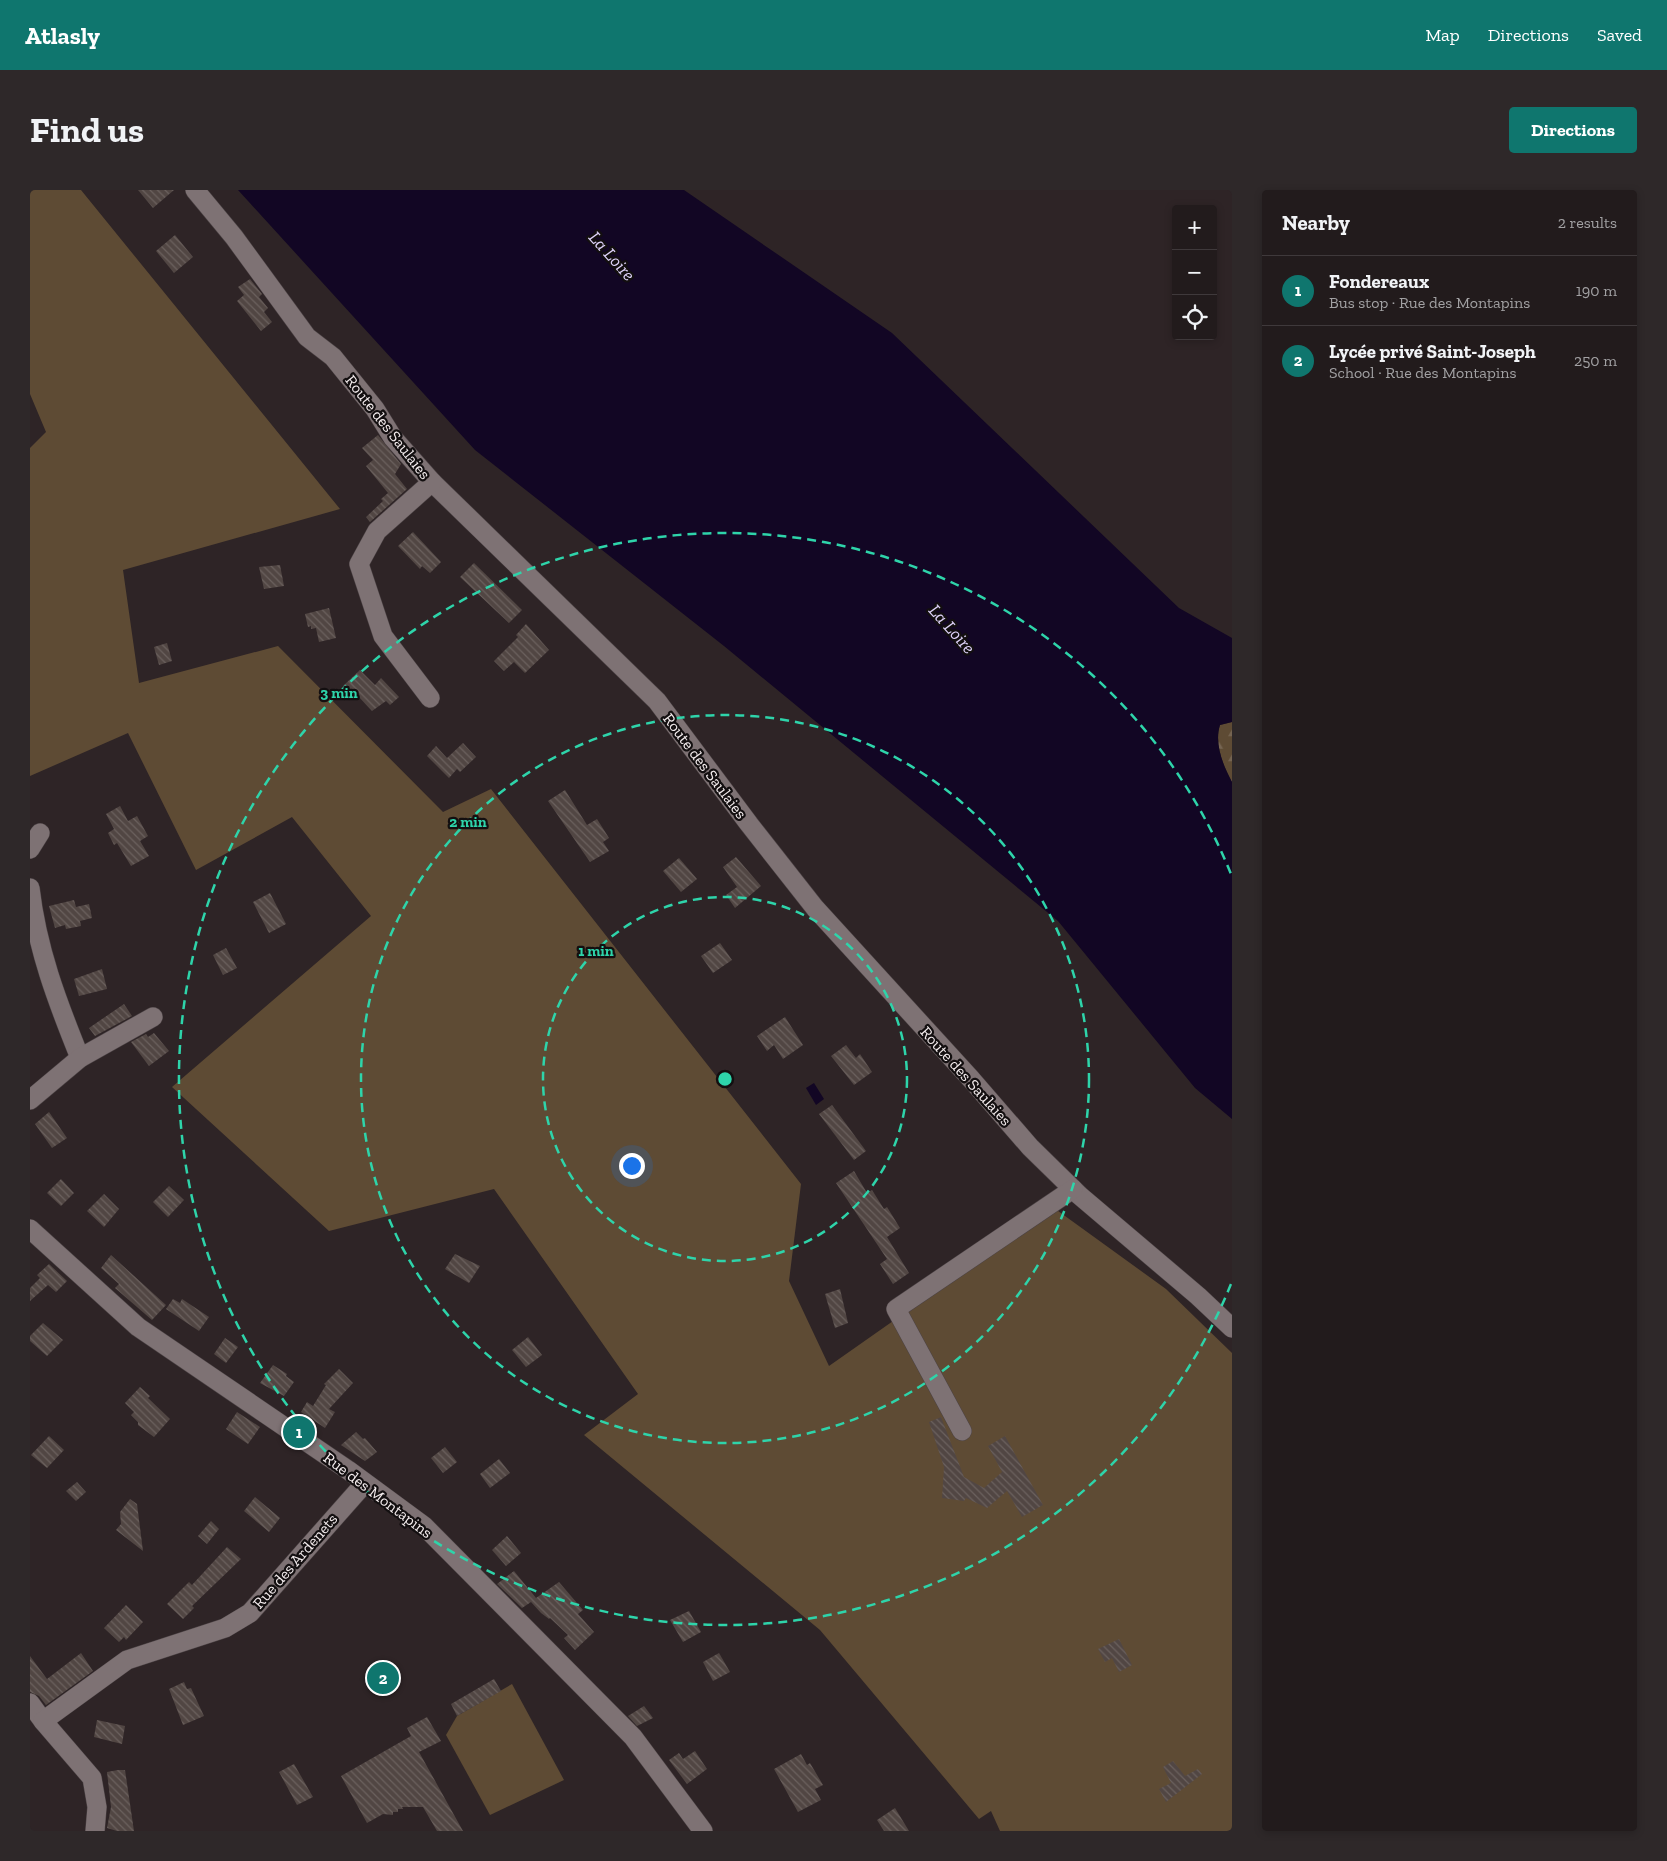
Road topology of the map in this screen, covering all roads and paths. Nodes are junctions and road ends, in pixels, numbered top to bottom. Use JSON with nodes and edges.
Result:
{"nodes":[{"id":1,"x":194,"y":190,"type":"edge"},
{"id":2,"x":432,"y":482,"type":"junction"},
{"id":3,"x":430,"y":698,"type":"dead end"},
{"id":4,"x":40,"y":834,"type":"dead end"},
{"id":5,"x":30,"y":850,"type":"edge"},
{"id":6,"x":30,"y":888,"type":"edge"},
{"id":7,"x":153,"y":1017,"type":"dead end"},
{"id":8,"x":80,"y":1058,"type":"junction"},
{"id":9,"x":30,"y":1100,"type":"edge"},
{"id":10,"x":1073,"y":1189,"type":"junction"},
{"id":11,"x":31,"y":1232,"type":"edge"},
{"id":12,"x":1232,"y":1328,"type":"edge"},
{"id":13,"x":962,"y":1431,"type":"dead end"},
{"id":14,"x":365,"y":1483,"type":"junction"},
{"id":15,"x":30,"y":1703,"type":"edge"},
{"id":16,"x":43,"y":1721,"type":"junction"},
{"id":17,"x":95,"y":1831,"type":"edge"},
{"id":18,"x":704,"y":1831,"type":"edge"}],
"edges":[{"from":1,"to":2,"type":"street","name":"Route des Saulaies"},
{"from":2,"to":3,"type":"street"},
{"from":2,"to":10,"type":"street","name":"Route des Saulaies"},
{"from":4,"to":5,"type":"street"},
{"from":6,"to":8,"type":"street"},
{"from":7,"to":8,"type":"street"},
{"from":8,"to":9,"type":"street"},
{"from":10,"to":12,"type":"street","name":"Route des Saulaies"},
{"from":10,"to":13,"type":"street"},
{"from":11,"to":14,"type":"street","name":"Rue des Montapins"},
{"from":14,"to":16,"type":"street","name":"Rue des Ardenets"},
{"from":14,"to":18,"type":"street","name":"Rue des Montapins"},
{"from":15,"to":16,"type":"street"},
{"from":16,"to":17,"type":"street"}]}
